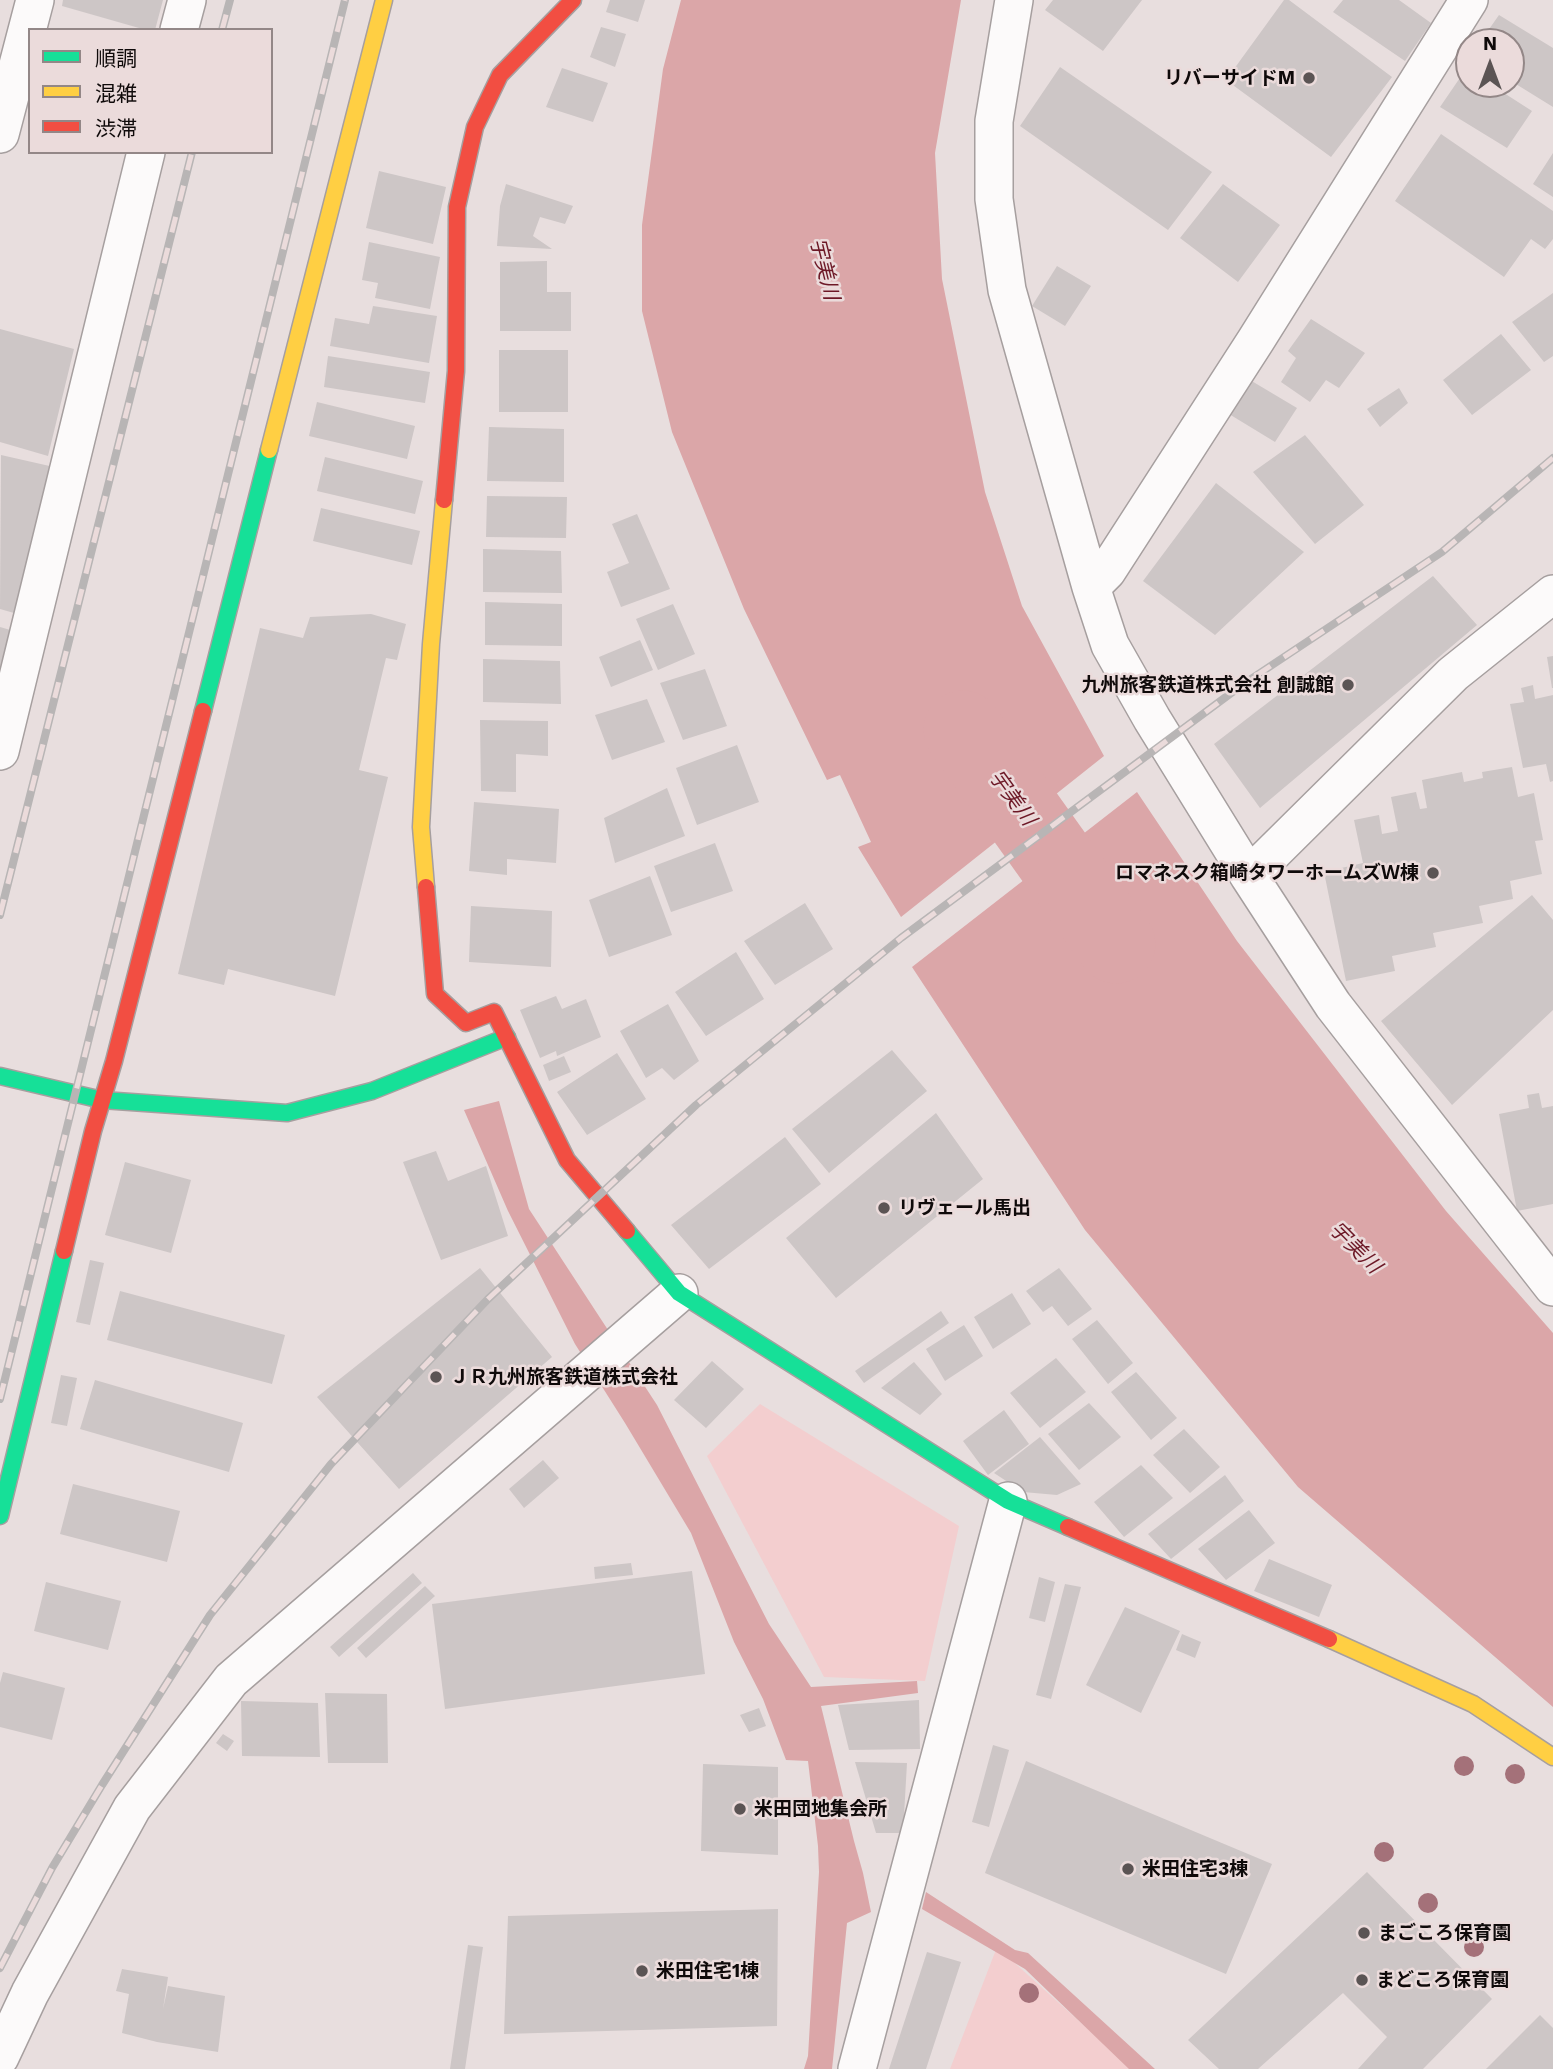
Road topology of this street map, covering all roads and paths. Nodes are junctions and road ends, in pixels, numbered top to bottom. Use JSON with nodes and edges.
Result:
{"nodes":[{"id":1,"x":35,"y":0,"type":"edge"},
{"id":2,"x":187,"y":0,"type":"edge"},
{"id":3,"x":384,"y":0,"type":"edge"},
{"id":4,"x":573,"y":0,"type":"edge"},
{"id":5,"x":1014,"y":0,"type":"edge"},
{"id":6,"x":1469,"y":0,"type":"edge"},
{"id":7,"x":180,"y":28,"type":"edge"},
{"id":8,"x":0,"y":134,"type":"edge"},
{"id":9,"x":146,"y":154,"type":"edge"},
{"id":10,"x":1091,"y":587,"type":"junction"},
{"id":11,"x":1553,"y":594,"type":"edge"},
{"id":12,"x":0,"y":751,"type":"edge"},
{"id":13,"x":1249,"y":876,"type":"junction"},
{"id":14,"x":507,"y":1037,"type":"junction"},
{"id":15,"x":0,"y":1076,"type":"edge"},
{"id":16,"x":102,"y":1100,"type":"junction"},
{"id":17,"x":1553,"y":1287,"type":"edge"},
{"id":18,"x":679,"y":1293,"type":"junction"},
{"id":19,"x":1008,"y":1501,"type":"junction"},
{"id":20,"x":0,"y":1516,"type":"edge"},
{"id":21,"x":1553,"y":1757,"type":"edge"},
{"id":22,"x":0,"y":2057,"type":"edge"},
{"id":23,"x":857,"y":2069,"type":"edge"}],
"edges":[{"from":1,"to":8,"type":"street"},
{"from":2,"to":7,"type":"street"},
{"from":3,"to":16,"type":"street"},
{"from":4,"to":14,"type":"street"},
{"from":5,"to":10,"type":"street"},
{"from":6,"to":10,"type":"street"},
{"from":9,"to":12,"type":"street"},
{"from":10,"to":13,"type":"street"},
{"from":11,"to":13,"type":"street"},
{"from":13,"to":17,"type":"street"},
{"from":14,"to":16,"type":"street"},
{"from":14,"to":18,"type":"street"},
{"from":15,"to":16,"type":"street"},
{"from":16,"to":20,"type":"street"},
{"from":18,"to":19,"type":"street"},
{"from":18,"to":22,"type":"street"},
{"from":19,"to":21,"type":"street"},
{"from":19,"to":23,"type":"street"}]}
